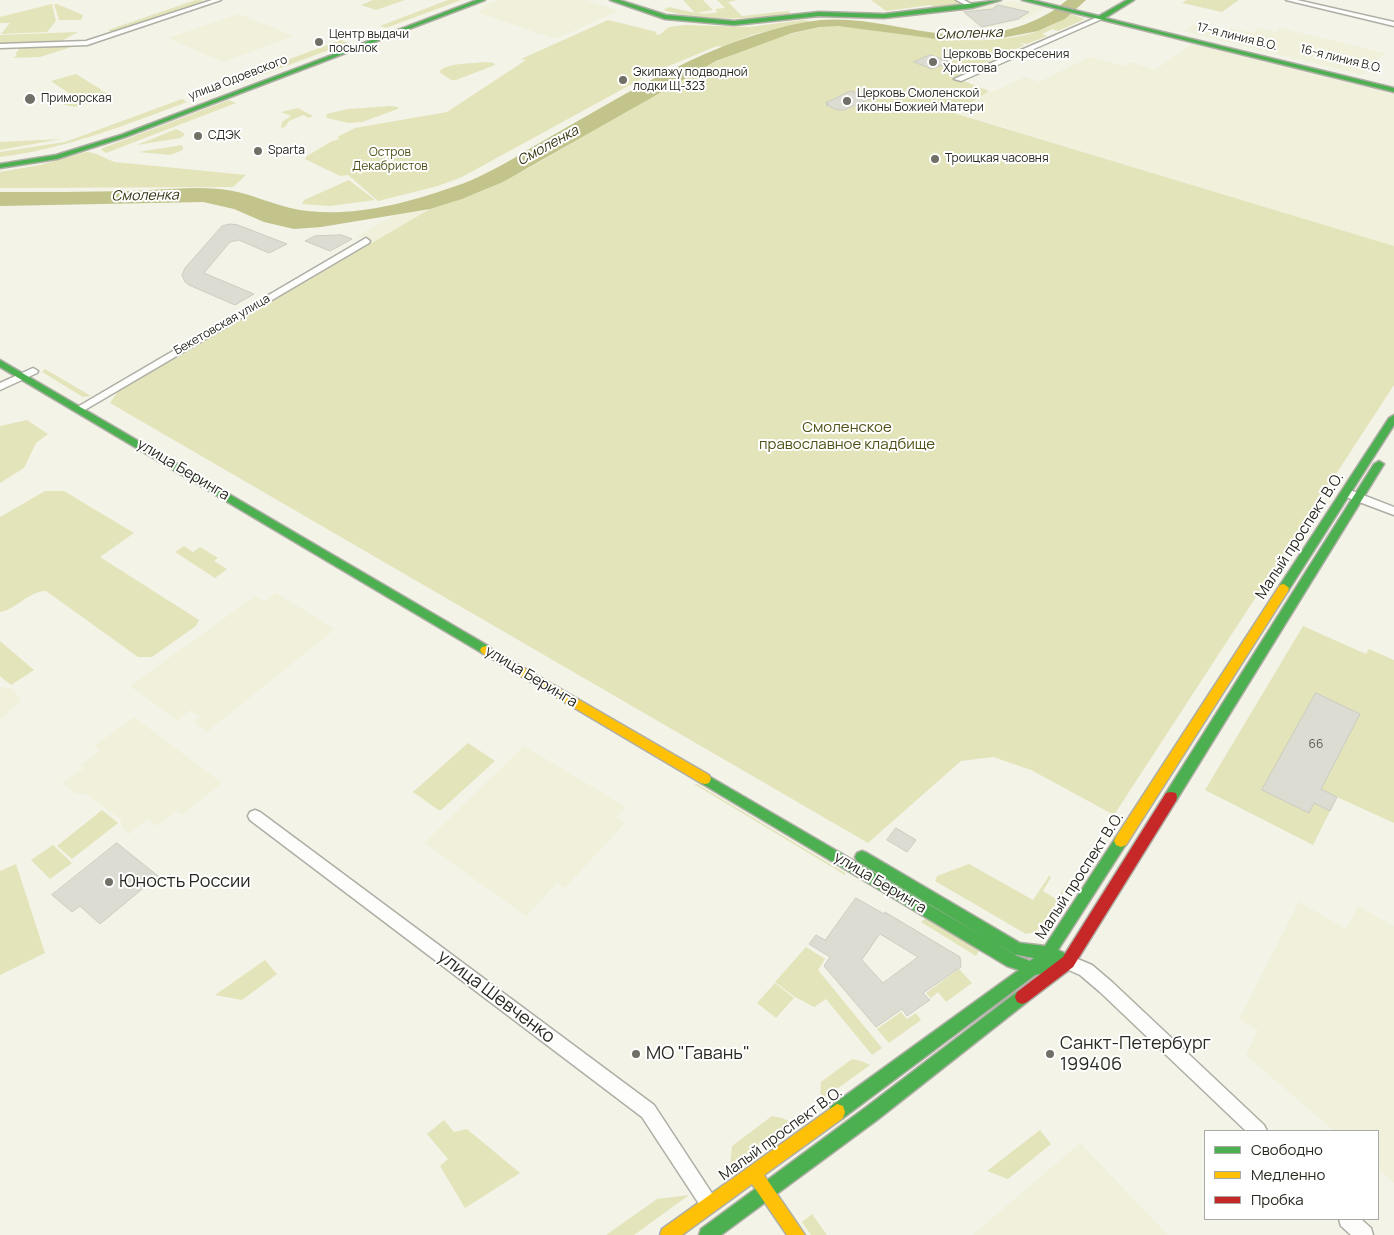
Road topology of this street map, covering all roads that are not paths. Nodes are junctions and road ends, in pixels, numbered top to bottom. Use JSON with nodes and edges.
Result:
{"nodes":[{"id":1,"x":218,"y":0,"type":"edge"},
{"id":2,"x":482,"y":0,"type":"edge"},
{"id":3,"x":613,"y":0,"type":"edge"},
{"id":4,"x":623,"y":0,"type":"edge"},
{"id":5,"x":959,"y":0,"type":"edge"},
{"id":6,"x":998,"y":0,"type":"edge"},
{"id":7,"x":1025,"y":0,"type":"edge"},
{"id":8,"x":1044,"y":0,"type":"edge"},
{"id":9,"x":1131,"y":0,"type":"edge"},
{"id":10,"x":1293,"y":0,"type":"edge"},
{"id":11,"x":1304,"y":0,"type":"edge"},
{"id":12,"x":461,"y":4,"type":"edge"},
{"id":13,"x":972,"y":6,"type":"junction"},
{"id":14,"x":1059,"y":6,"type":"junction"},
{"id":15,"x":1102,"y":17,"type":"junction"},
{"id":16,"x":674,"y":18,"type":"junction"},
{"id":17,"x":1394,"y":22,"type":"edge"},
{"id":18,"x":0,"y":46,"type":"edge"},
{"id":19,"x":285,"y":71,"type":"junction"},
{"id":20,"x":958,"y":79,"type":"dead end"},
{"id":21,"x":1394,"y":88,"type":"edge"},
{"id":22,"x":0,"y":160,"type":"edge"},
{"id":23,"x":0,"y":166,"type":"edge"},
{"id":24,"x":366,"y":241,"type":"dead end"},
{"id":25,"x":0,"y":352,"type":"edge"},
{"id":26,"x":0,"y":363,"type":"edge"},
{"id":27,"x":28,"y":374,"type":"junction"},
{"id":28,"x":0,"y":387,"type":"edge"},
{"id":29,"x":83,"y":406,"type":"junction"},
{"id":30,"x":1394,"y":418,"type":"edge"},
{"id":31,"x":1384,"y":456,"type":"dead end"},
{"id":32,"x":1345,"y":492,"type":"junction"},
{"id":33,"x":1359,"y":497,"type":"junction"},
{"id":34,"x":1394,"y":511,"type":"edge"},
{"id":35,"x":608,"y":708,"type":"dead end"},
{"id":36,"x":255,"y":816,"type":"dead end"},
{"id":37,"x":852,"y":851,"type":"dead end"},
{"id":38,"x":1048,"y":954,"type":"junction"},
{"id":39,"x":1068,"y":962,"type":"junction"},
{"id":40,"x":1032,"y":969,"type":"junction"},
{"id":41,"x":1257,"y":1130,"type":"edge"},
{"id":42,"x":753,"y":1172,"type":"junction"},
{"id":43,"x":766,"y":1191,"type":"junction"},
{"id":44,"x":710,"y":1204,"type":"junction"},
{"id":45,"x":1349,"y":1220,"type":"edge"},
{"id":46,"x":668,"y":1235,"type":"edge"},
{"id":47,"x":707,"y":1235,"type":"edge"},
{"id":48,"x":797,"y":1235,"type":"edge"},
{"id":49,"x":1364,"y":1235,"type":"edge"}],
"edges":[{"from":1,"to":18,"type":"street"},
{"from":2,"to":12,"type":"street","name":"улица Одоевского"},
{"from":3,"to":16,"type":"street"},
{"from":4,"to":16,"type":"street"},
{"from":5,"to":13,"type":"street"},
{"from":6,"to":13,"type":"street"},
{"from":7,"to":14,"type":"street"},
{"from":8,"to":14,"type":"street"},
{"from":9,"to":15,"type":"street"},
{"from":10,"to":17,"type":"street"},
{"from":11,"to":17,"type":"street"},
{"from":12,"to":19,"type":"street","name":"улица Одоевского"},
{"from":13,"to":16,"type":"street"},
{"from":14,"to":15,"type":"street","name":"16-я линия В.О."},
{"from":15,"to":20,"type":"street"},
{"from":15,"to":21,"type":"street","name":"16-я линия В.О."},
{"from":19,"to":22,"type":"street","name":"улица Одоевского"},
{"from":19,"to":23,"type":"street","name":"улица Одоевского"},
{"from":24,"to":29,"type":"street","name":"Бекетовская улица"},
{"from":25,"to":27,"type":"street","name":"улица Беринга"},
{"from":26,"to":27,"type":"street","name":"улица Беринга"},
{"from":27,"to":28,"type":"street"},
{"from":27,"to":29,"type":"street","name":"улица Беринга"},
{"from":29,"to":35,"type":"street","name":"улица Беринга"},
{"from":29,"to":40,"type":"street","name":"улица Беринга"},
{"from":30,"to":32,"type":"street","name":"Малый проспект В.О."},
{"from":31,"to":33,"type":"street","name":"Малый проспект В.О."},
{"from":32,"to":33,"type":"street"},
{"from":32,"to":38,"type":"street","name":"Малый проспект В.О."},
{"from":33,"to":34,"type":"street"},
{"from":33,"to":39,"type":"street","name":"Малый проспект В.О."},
{"from":36,"to":44,"type":"street","name":"улица Шевченко"},
{"from":37,"to":38,"type":"street","name":"улица Беринга"},
{"from":38,"to":39,"type":"street","name":"улица Беринга"},
{"from":38,"to":40,"type":"street","name":"Малый проспект В.О."},
{"from":39,"to":40,"type":"street"},
{"from":39,"to":41,"type":"street","name":"улица Беринга"},
{"from":39,"to":43,"type":"street","name":"Малый проспект В.О."},
{"from":40,"to":42,"type":"street","name":"Малый проспект В.О."},
{"from":42,"to":43,"type":"street"},
{"from":42,"to":44,"type":"street","name":"Малый проспект В.О."},
{"from":43,"to":47,"type":"street","name":"Малый проспект В.О."},
{"from":43,"to":48,"type":"street"},
{"from":44,"to":46,"type":"street","name":"Малый проспект В.О."},
{"from":45,"to":49,"type":"street"}]}
